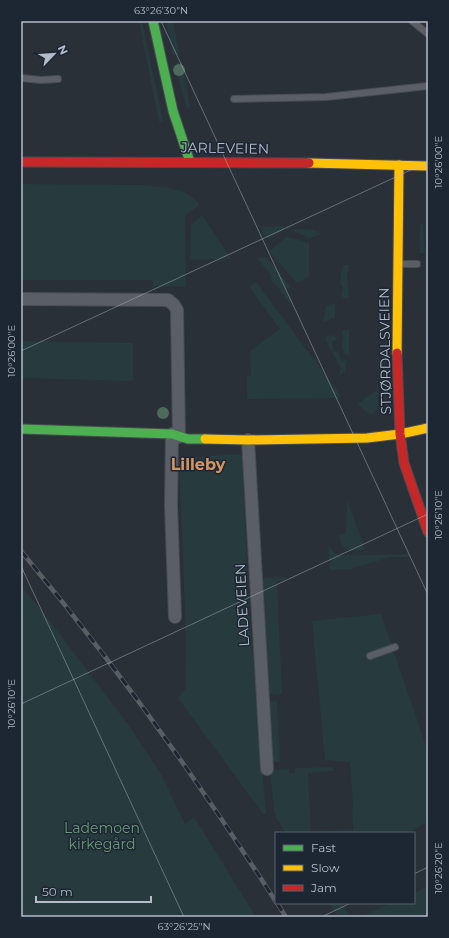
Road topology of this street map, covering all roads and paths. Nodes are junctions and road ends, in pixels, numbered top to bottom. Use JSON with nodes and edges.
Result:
{"nodes":[{"id":1,"x":153,"y":21,"type":"edge"},
{"id":2,"x":412,"y":21,"type":"edge"},
{"id":3,"x":428,"y":34,"type":"edge"},
{"id":4,"x":21,"y":78,"type":"edge"},
{"id":5,"x":58,"y":79,"type":"dead end"},
{"id":6,"x":428,"y":86,"type":"edge"},
{"id":7,"x":234,"y":99,"type":"dead end"},
{"id":8,"x":21,"y":162,"type":"edge"},
{"id":9,"x":190,"y":162,"type":"junction"},
{"id":10,"x":399,"y":165,"type":"junction"},
{"id":11,"x":428,"y":166,"type":"edge"},
{"id":12,"x":398,"y":264,"type":"junction"},
{"id":13,"x":416,"y":264,"type":"dead end"},
{"id":14,"x":21,"y":299,"type":"edge"},
{"id":15,"x":428,"y":428,"type":"edge"},
{"id":16,"x":21,"y":429,"type":"edge"},
{"id":17,"x":400,"y":434,"type":"junction"},
{"id":18,"x":175,"y":435,"type":"junction"},
{"id":19,"x":248,"y":440,"type":"junction"},
{"id":20,"x":428,"y":532,"type":"edge"},
{"id":21,"x":175,"y":617,"type":"dead end"},
{"id":22,"x":394,"y":647,"type":"dead end"},
{"id":23,"x":370,"y":656,"type":"dead end"},
{"id":24,"x":267,"y":769,"type":"dead end"}],
"edges":[{"from":1,"to":9,"type":"street"},
{"from":2,"to":3,"type":"lane"},
{"from":4,"to":5,"type":"lane"},
{"from":6,"to":7,"type":"lane"},
{"from":8,"to":9,"type":"street","name":"JARLEVEIEN"},
{"from":9,"to":10,"type":"street","name":"JARLEVEIEN"},
{"from":10,"to":11,"type":"street","name":"JARLEVEIEN"},
{"from":10,"to":12,"type":"street","name":"STJØRDALSVEIEN"},
{"from":12,"to":13,"type":"lane"},
{"from":12,"to":17,"type":"street","name":"STJØRDALSVEIEN"},
{"from":14,"to":18,"type":"street"},
{"from":15,"to":17,"type":"street"},
{"from":16,"to":18,"type":"street"},
{"from":17,"to":19,"type":"street"},
{"from":17,"to":20,"type":"street","name":"STJØRDALSVEIEN"},
{"from":18,"to":19,"type":"street"},
{"from":18,"to":21,"type":"street"},
{"from":19,"to":24,"type":"street","name":"LADEVEIEN"},
{"from":22,"to":23,"type":"lane"}]}
